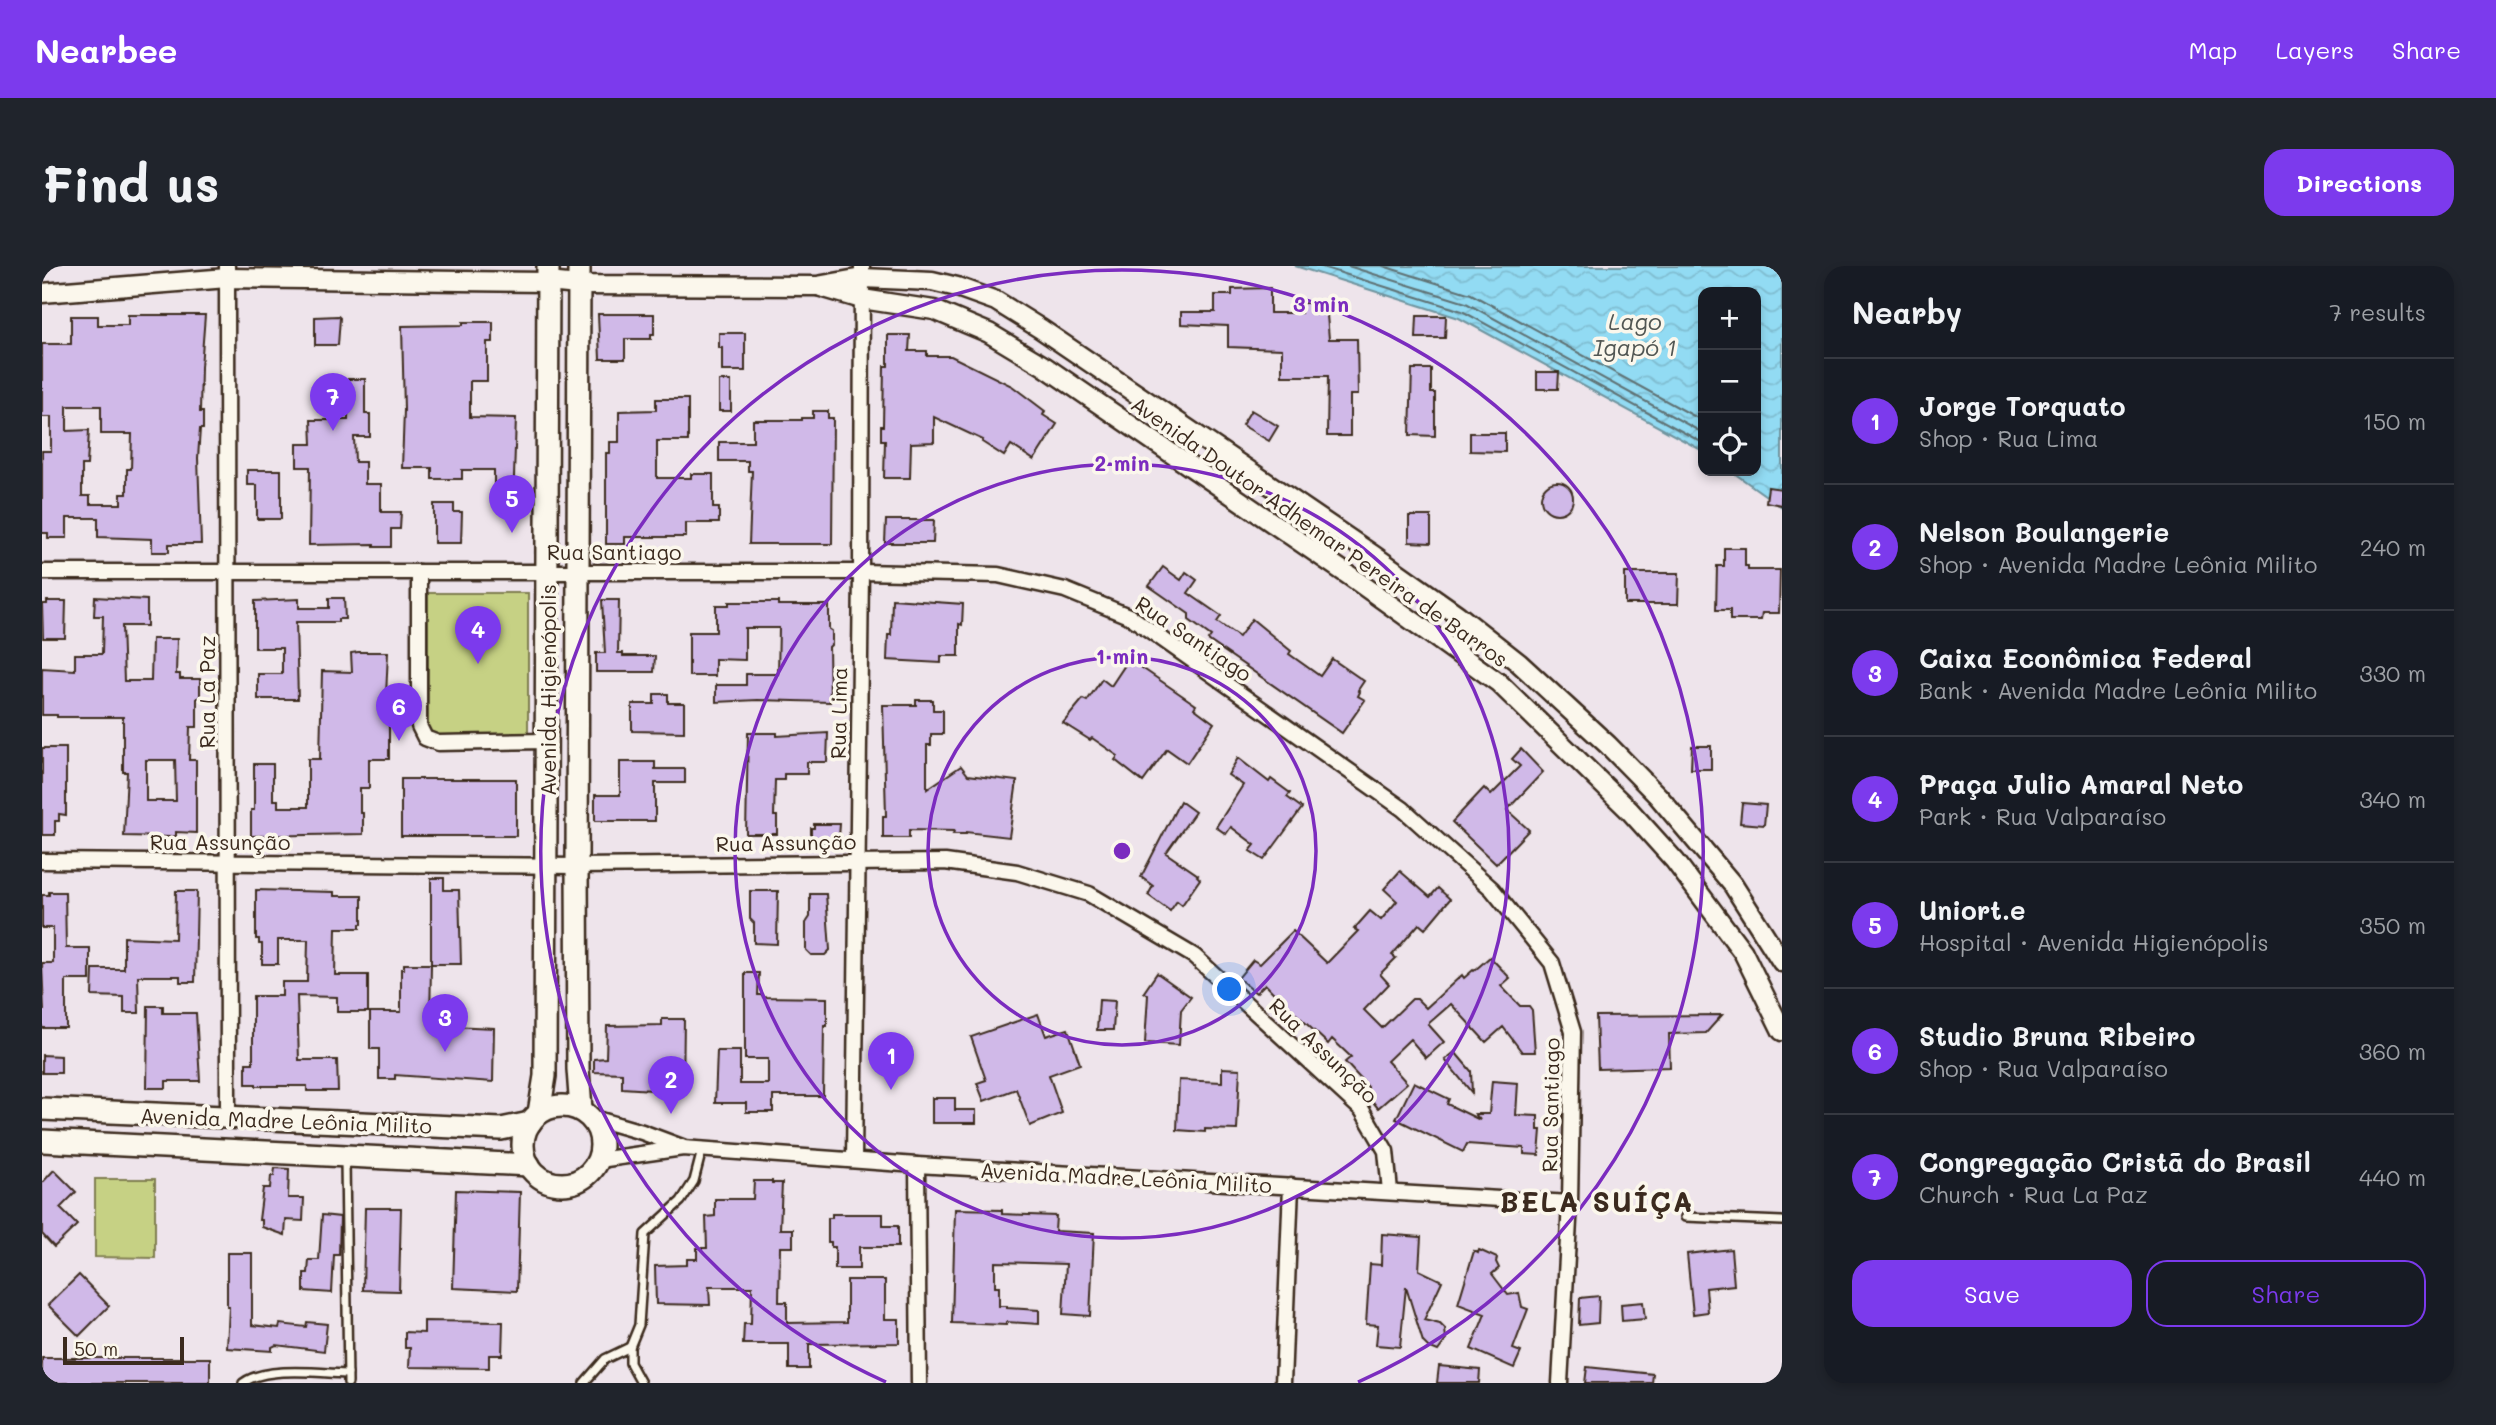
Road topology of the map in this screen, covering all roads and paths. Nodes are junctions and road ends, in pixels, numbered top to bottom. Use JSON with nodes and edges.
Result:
{"nodes":[{"id":1,"x":227,"y":272,"type":"edge"},
{"id":2,"x":862,"y":272,"type":"edge"},
{"id":3,"x":548,"y":274,"type":"edge"},
{"id":4,"x":578,"y":276,"type":"edge"},
{"id":5,"x":939,"y":283,"type":"junction"},
{"id":6,"x":817,"y":286,"type":"junction"},
{"id":7,"x":42,"y":288,"type":"edge"},
{"id":8,"x":62,"y":290,"type":"junction"},
{"id":9,"x":42,"y":293,"type":"edge"},
{"id":10,"x":862,"y":299,"type":"junction"},
{"id":11,"x":934,"y":310,"type":"junction"},
{"id":12,"x":1273,"y":489,"type":"junction"},
{"id":13,"x":1257,"y":512,"type":"junction"},
{"id":14,"x":42,"y":572,"type":"edge"},
{"id":15,"x":228,"y":572,"type":"junction"},
{"id":16,"x":419,"y":572,"type":"junction"},
{"id":17,"x":548,"y":572,"type":"junction"},
{"id":18,"x":578,"y":572,"type":"junction"},
{"id":19,"x":861,"y":572,"type":"junction"},
{"id":20,"x":547,"y":741,"type":"junction"},
{"id":21,"x":1608,"y":745,"type":"junction"},
{"id":22,"x":1584,"y":766,"type":"junction"},
{"id":23,"x":42,"y":861,"type":"edge"},
{"id":24,"x":227,"y":862,"type":"junction"},
{"id":25,"x":857,"y":862,"type":"junction"},
{"id":26,"x":546,"y":865,"type":"junction"},
{"id":27,"x":577,"y":866,"type":"junction"},
{"id":28,"x":1782,"y":961,"type":"edge"},
{"id":29,"x":1782,"y":1031,"type":"edge"},
{"id":30,"x":42,"y":1109,"type":"edge"},
{"id":31,"x":585,"y":1114,"type":"junction"},
{"id":32,"x":229,"y":1118,"type":"junction"},
{"id":33,"x":534,"y":1118,"type":"junction"},
{"id":34,"x":42,"y":1141,"type":"edge"},
{"id":35,"x":683,"y":1148,"type":"junction"},
{"id":36,"x":702,"y":1149,"type":"junction"},
{"id":37,"x":345,"y":1156,"type":"junction"},
{"id":38,"x":599,"y":1160,"type":"junction"},
{"id":39,"x":854,"y":1160,"type":"junction"},
{"id":40,"x":528,"y":1165,"type":"junction"},
{"id":41,"x":917,"y":1165,"type":"junction"},
{"id":42,"x":1291,"y":1186,"type":"junction"},
{"id":43,"x":1390,"y":1191,"type":"junction"},
{"id":44,"x":1570,"y":1203,"type":"junction"},
{"id":45,"x":1685,"y":1217,"type":"dead end"},
{"id":46,"x":1782,"y":1221,"type":"edge"},
{"id":47,"x":630,"y":1347,"type":"junction"},
{"id":48,"x":348,"y":1374,"type":"junction"},
{"id":49,"x":243,"y":1383,"type":"edge"},
{"id":50,"x":348,"y":1383,"type":"edge"},
{"id":51,"x":583,"y":1383,"type":"edge"},
{"id":52,"x":641,"y":1383,"type":"edge"},
{"id":53,"x":919,"y":1383,"type":"edge"},
{"id":54,"x":1283,"y":1383,"type":"edge"},
{"id":55,"x":1560,"y":1383,"type":"edge"}],
"edges":[{"from":1,"to":3,"type":"street"},
{"from":1,"to":8,"type":"street"},
{"from":1,"to":15,"type":"street","name":"Rua La Paz"},
{"from":2,"to":5,"type":"street","name":"Avenida Doutor Adhemar Pereira de Barros"},
{"from":2,"to":6,"type":"street","name":"Avenida Doutor Adhemar Pereira de Barros"},
{"from":2,"to":10,"type":"street","name":"Rua Lima"},
{"from":3,"to":4,"type":"street"},
{"from":3,"to":17,"type":"main road","name":"Avenida Higienópolis"},
{"from":4,"to":6,"type":"street"},
{"from":4,"to":18,"type":"main road","name":"Avenida Higienópolis"},
{"from":5,"to":11,"type":"street"},
{"from":5,"to":12,"type":"street","name":"Avenida Doutor Adhemar Pereira de Barros"},
{"from":6,"to":10,"type":"street","name":"Avenida Doutor Adhemar Pereira de Barros"},
{"from":7,"to":8,"type":"street"},
{"from":8,"to":9,"type":"street"},
{"from":10,"to":11,"type":"street","name":"Avenida Doutor Adhemar Pereira de Barros"},
{"from":10,"to":19,"type":"street","name":"Rua Lima"},
{"from":11,"to":13,"type":"street","name":"Avenida Doutor Adhemar Pereira de Barros"},
{"from":12,"to":13,"type":"street"},
{"from":12,"to":21,"type":"street","name":"Avenida Doutor Adhemar Pereira de Barros"},
{"from":13,"to":22,"type":"street","name":"Avenida Doutor Adhemar Pereira de Barros"},
{"from":14,"to":15,"type":"street","name":"Rua Santiago"},
{"from":15,"to":16,"type":"street","name":"Rua Santiago"},
{"from":15,"to":24,"type":"street","name":"Rua La Paz"},
{"from":16,"to":17,"type":"street","name":"Rua Santiago"},
{"from":16,"to":20,"type":"street"},
{"from":17,"to":18,"type":"street","name":"Rua Santiago"},
{"from":17,"to":20,"type":"main road","name":"Avenida Higienópolis"},
{"from":18,"to":19,"type":"street","name":"Rua Santiago"},
{"from":18,"to":27,"type":"main road","name":"Avenida Higienópolis"},
{"from":19,"to":25,"type":"street","name":"Rua Lima"},
{"from":19,"to":44,"type":"street","name":"Rua Santiago"},
{"from":20,"to":26,"type":"main road","name":"Avenida Higienópolis"},
{"from":21,"to":22,"type":"street"},
{"from":21,"to":28,"type":"street","name":"Avenida Doutor Adhemar Pereira de Barros"},
{"from":22,"to":29,"type":"street","name":"Avenida Doutor Adhemar Pereira de Barros"},
{"from":23,"to":24,"type":"street","name":"Rua Assunção"},
{"from":24,"to":26,"type":"street","name":"Rua Assunção"},
{"from":24,"to":32,"type":"street","name":"Rua La Paz"},
{"from":25,"to":27,"type":"street","name":"Rua Assunção"},
{"from":25,"to":39,"type":"street","name":"Rua Lima"},
{"from":25,"to":43,"type":"street","name":"Rua Assunção"},
{"from":26,"to":27,"type":"street","name":"Rua Assunção"},
{"from":26,"to":33,"type":"main road","name":"Avenida Higienópolis"},
{"from":27,"to":31,"type":"main road","name":"Avenida Higienópolis"},
{"from":30,"to":32,"type":"main road","name":"Avenida Madre Leônia Milito"},
{"from":31,"to":33,"type":"main road"},
{"from":31,"to":35,"type":"street","name":"Avenida Madre Leônia Milito"},
{"from":31,"to":38,"type":"main road"},
{"from":32,"to":33,"type":"main road","name":"Avenida Madre Leônia Milito"},
{"from":33,"to":40,"type":"main road"},
{"from":34,"to":37,"type":"main road","name":"Avenida Madre Leônia Milito"},
{"from":35,"to":36,"type":"street","name":"Avenida Madre Leônia Milito"},
{"from":35,"to":38,"type":"street","name":"Avenida Madre Leônia Milito"},
{"from":36,"to":39,"type":"street","name":"Avenida Madre Leônia Milito"},
{"from":36,"to":47,"type":"lane"},
{"from":37,"to":40,"type":"main road","name":"Avenida Madre Leônia Milito"},
{"from":37,"to":48,"type":"lane"},
{"from":38,"to":40,"type":"main road"},
{"from":39,"to":41,"type":"street","name":"Avenida Madre Leônia Milito"},
{"from":41,"to":42,"type":"street","name":"Avenida Madre Leônia Milito"},
{"from":41,"to":53,"type":"street"},
{"from":42,"to":43,"type":"street","name":"Avenida Madre Leônia Milito"},
{"from":42,"to":54,"type":"street"},
{"from":43,"to":44,"type":"street","name":"Avenida Madre Leônia Milito"},
{"from":44,"to":55,"type":"street","name":"Rua Santiago"},
{"from":45,"to":46,"type":"lane"},
{"from":47,"to":51,"type":"lane"},
{"from":47,"to":52,"type":"lane"},
{"from":48,"to":49,"type":"lane"},
{"from":48,"to":50,"type":"lane"}]}
